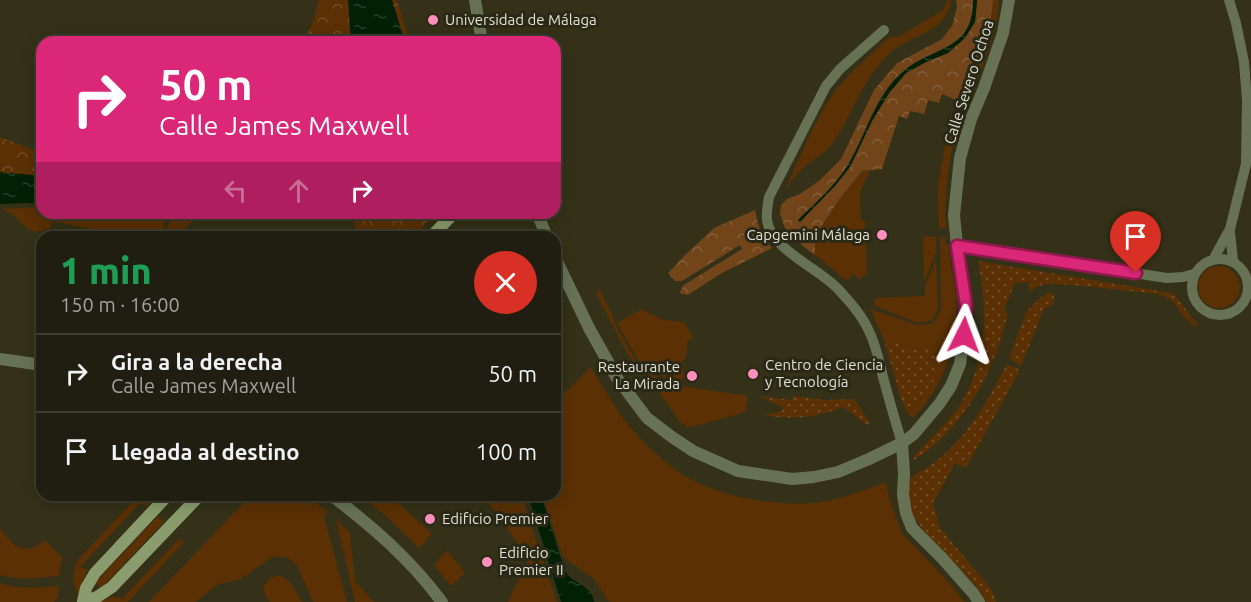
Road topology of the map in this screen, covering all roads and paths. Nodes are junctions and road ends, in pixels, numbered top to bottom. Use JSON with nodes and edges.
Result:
{"nodes":[{"id":1,"x":475,"y":0,"type":"edge"},
{"id":2,"x":1008,"y":0,"type":"edge"},
{"id":3,"x":1229,"y":0,"type":"edge"},
{"id":4,"x":884,"y":30,"type":"dead end"},
{"id":5,"x":481,"y":36,"type":"edge"},
{"id":6,"x":447,"y":219,"type":"edge"},
{"id":7,"x":1230,"y":229,"type":"junction"},
{"id":8,"x":436,"y":231,"type":"edge"},
{"id":9,"x":957,"y":246,"type":"junction"},
{"id":10,"x":1214,"y":258,"type":"junction"},
{"id":11,"x":1233,"y":261,"type":"junction"},
{"id":12,"x":561,"y":270,"type":"edge"},
{"id":13,"x":1194,"y":274,"type":"junction"},
{"id":14,"x":1167,"y":278,"type":"junction"},
{"id":15,"x":1250,"y":290,"type":"edge"},
{"id":16,"x":1192,"y":293,"type":"junction"},
{"id":17,"x":0,"y":359,"type":"edge"},
{"id":18,"x":36,"y":364,"type":"edge"},
{"id":19,"x":902,"y":443,"type":"junction"},
{"id":20,"x":162,"y":501,"type":"edge"},
{"id":21,"x":194,"y":501,"type":"edge"},
{"id":22,"x":339,"y":501,"type":"edge"},
{"id":23,"x":83,"y":602,"type":"edge"},
{"id":24,"x":442,"y":602,"type":"edge"},
{"id":25,"x":979,"y":602,"type":"edge"}],
"edges":[{"from":1,"to":5,"type":"street"},
{"from":2,"to":9,"type":"street","name":"Calle Severo Ochoa"},
{"from":3,"to":7,"type":"street"},
{"from":4,"to":19,"type":"street"},
{"from":6,"to":8,"type":"main road"},
{"from":7,"to":10,"type":"street"},
{"from":7,"to":11,"type":"street"},
{"from":9,"to":14,"type":"street"},
{"from":9,"to":19,"type":"street","name":"Calle Severo Ochoa"},
{"from":10,"to":11,"type":"street"},
{"from":10,"to":13,"type":"street"},
{"from":11,"to":15,"type":"street"},
{"from":12,"to":19,"type":"street","name":"Calle Severo Ochoa"},
{"from":13,"to":14,"type":"street"},
{"from":13,"to":16,"type":"street"},
{"from":14,"to":16,"type":"street"},
{"from":15,"to":16,"type":"street"},
{"from":17,"to":18,"type":"street"},
{"from":19,"to":25,"type":"street"},
{"from":20,"to":23,"type":"main road"},
{"from":21,"to":23,"type":"main road"},
{"from":22,"to":24,"type":"street"}]}
